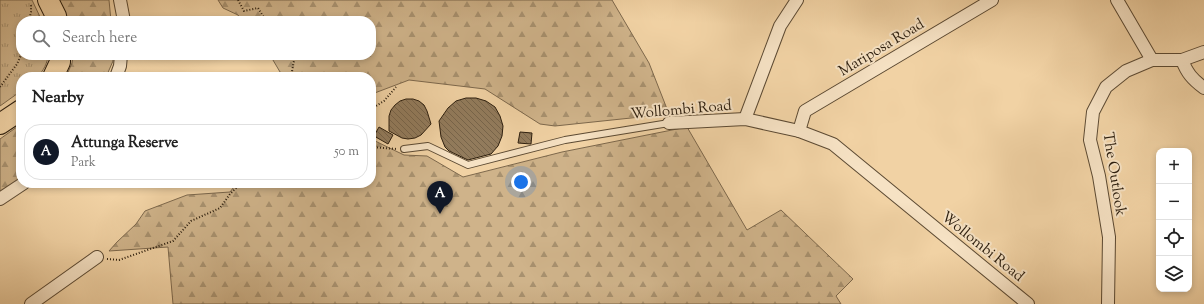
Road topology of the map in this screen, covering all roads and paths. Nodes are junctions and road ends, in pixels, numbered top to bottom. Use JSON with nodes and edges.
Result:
{"nodes":[{"id":1,"x":120,"y":0,"type":"edge"},
{"id":2,"x":238,"y":0,"type":"edge"},
{"id":3,"x":797,"y":0,"type":"edge"},
{"id":4,"x":992,"y":0,"type":"edge"},
{"id":5,"x":1117,"y":0,"type":"edge"},
{"id":6,"x":39,"y":2,"type":"edge"},
{"id":7,"x":30,"y":16,"type":"edge"},
{"id":8,"x":56,"y":16,"type":"edge"},
{"id":9,"x":123,"y":16,"type":"edge"},
{"id":10,"x":263,"y":16,"type":"edge"},
{"id":11,"x":1204,"y":52,"type":"edge"},
{"id":12,"x":19,"y":60,"type":"edge"},
{"id":13,"x":60,"y":60,"type":"edge"},
{"id":14,"x":121,"y":60,"type":"edge"},
{"id":15,"x":294,"y":60,"type":"edge"},
{"id":16,"x":1152,"y":60,"type":"junction"},
{"id":17,"x":1182,"y":60,"type":"junction"},
{"id":18,"x":55,"y":72,"type":"edge"},
{"id":19,"x":118,"y":72,"type":"edge"},
{"id":20,"x":292,"y":72,"type":"edge"},
{"id":21,"x":0,"y":87,"type":"edge"},
{"id":22,"x":396,"y":87,"type":"dead end"},
{"id":23,"x":1204,"y":88,"type":"edge"},
{"id":24,"x":376,"y":106,"type":"edge"},
{"id":25,"x":16,"y":113,"type":"edge"},
{"id":26,"x":745,"y":119,"type":"junction"},
{"id":27,"x":669,"y":123,"type":"joint"},
{"id":28,"x":0,"y":124,"type":"edge"},
{"id":29,"x":799,"y":131,"type":"junction"},
{"id":30,"x":376,"y":147,"type":"edge"},
{"id":31,"x":404,"y":149,"type":"joint"},
{"id":32,"x":16,"y":188,"type":"edge"},
{"id":33,"x":236,"y":188,"type":"edge"},
{"id":34,"x":0,"y":199,"type":"edge"},
{"id":35,"x":97,"y":257,"type":"joint"},
{"id":36,"x":31,"y":304,"type":"edge"},
{"id":37,"x":1028,"y":304,"type":"edge"},
{"id":38,"x":1108,"y":304,"type":"edge"}],
"edges":[{"from":1,"to":9,"type":"street"},
{"from":2,"to":10,"type":"path"},
{"from":3,"to":26,"type":"street"},
{"from":4,"to":29,"type":"street","name":"Mariposa Road"},
{"from":5,"to":16,"type":"street"},
{"from":6,"to":7,"type":"path"},
{"from":6,"to":8,"type":"main road"},
{"from":11,"to":17,"type":"street","name":"The Outlook"},
{"from":12,"to":21,"type":"path"},
{"from":13,"to":18,"type":"main road"},
{"from":14,"to":19,"type":"street"},
{"from":15,"to":20,"type":"path"},
{"from":16,"to":17,"type":"street","name":"The Outlook"},
{"from":16,"to":38,"type":"street","name":"The Outlook"},
{"from":17,"to":23,"type":"street"},
{"from":22,"to":24,"type":"path"},
{"from":25,"to":28,"type":"main road"},
{"from":26,"to":27,"type":"street","name":"Wollombi Road"},
{"from":26,"to":29,"type":"street","name":"Wollombi Road"},
{"from":27,"to":31,"type":"lane","name":"Wollombi Road"},
{"from":29,"to":37,"type":"street","name":"Wollombi Road"},
{"from":30,"to":31,"type":"path"},
{"from":32,"to":34,"type":"street"},
{"from":33,"to":35,"type":"path"},
{"from":35,"to":36,"type":"street"}]}
